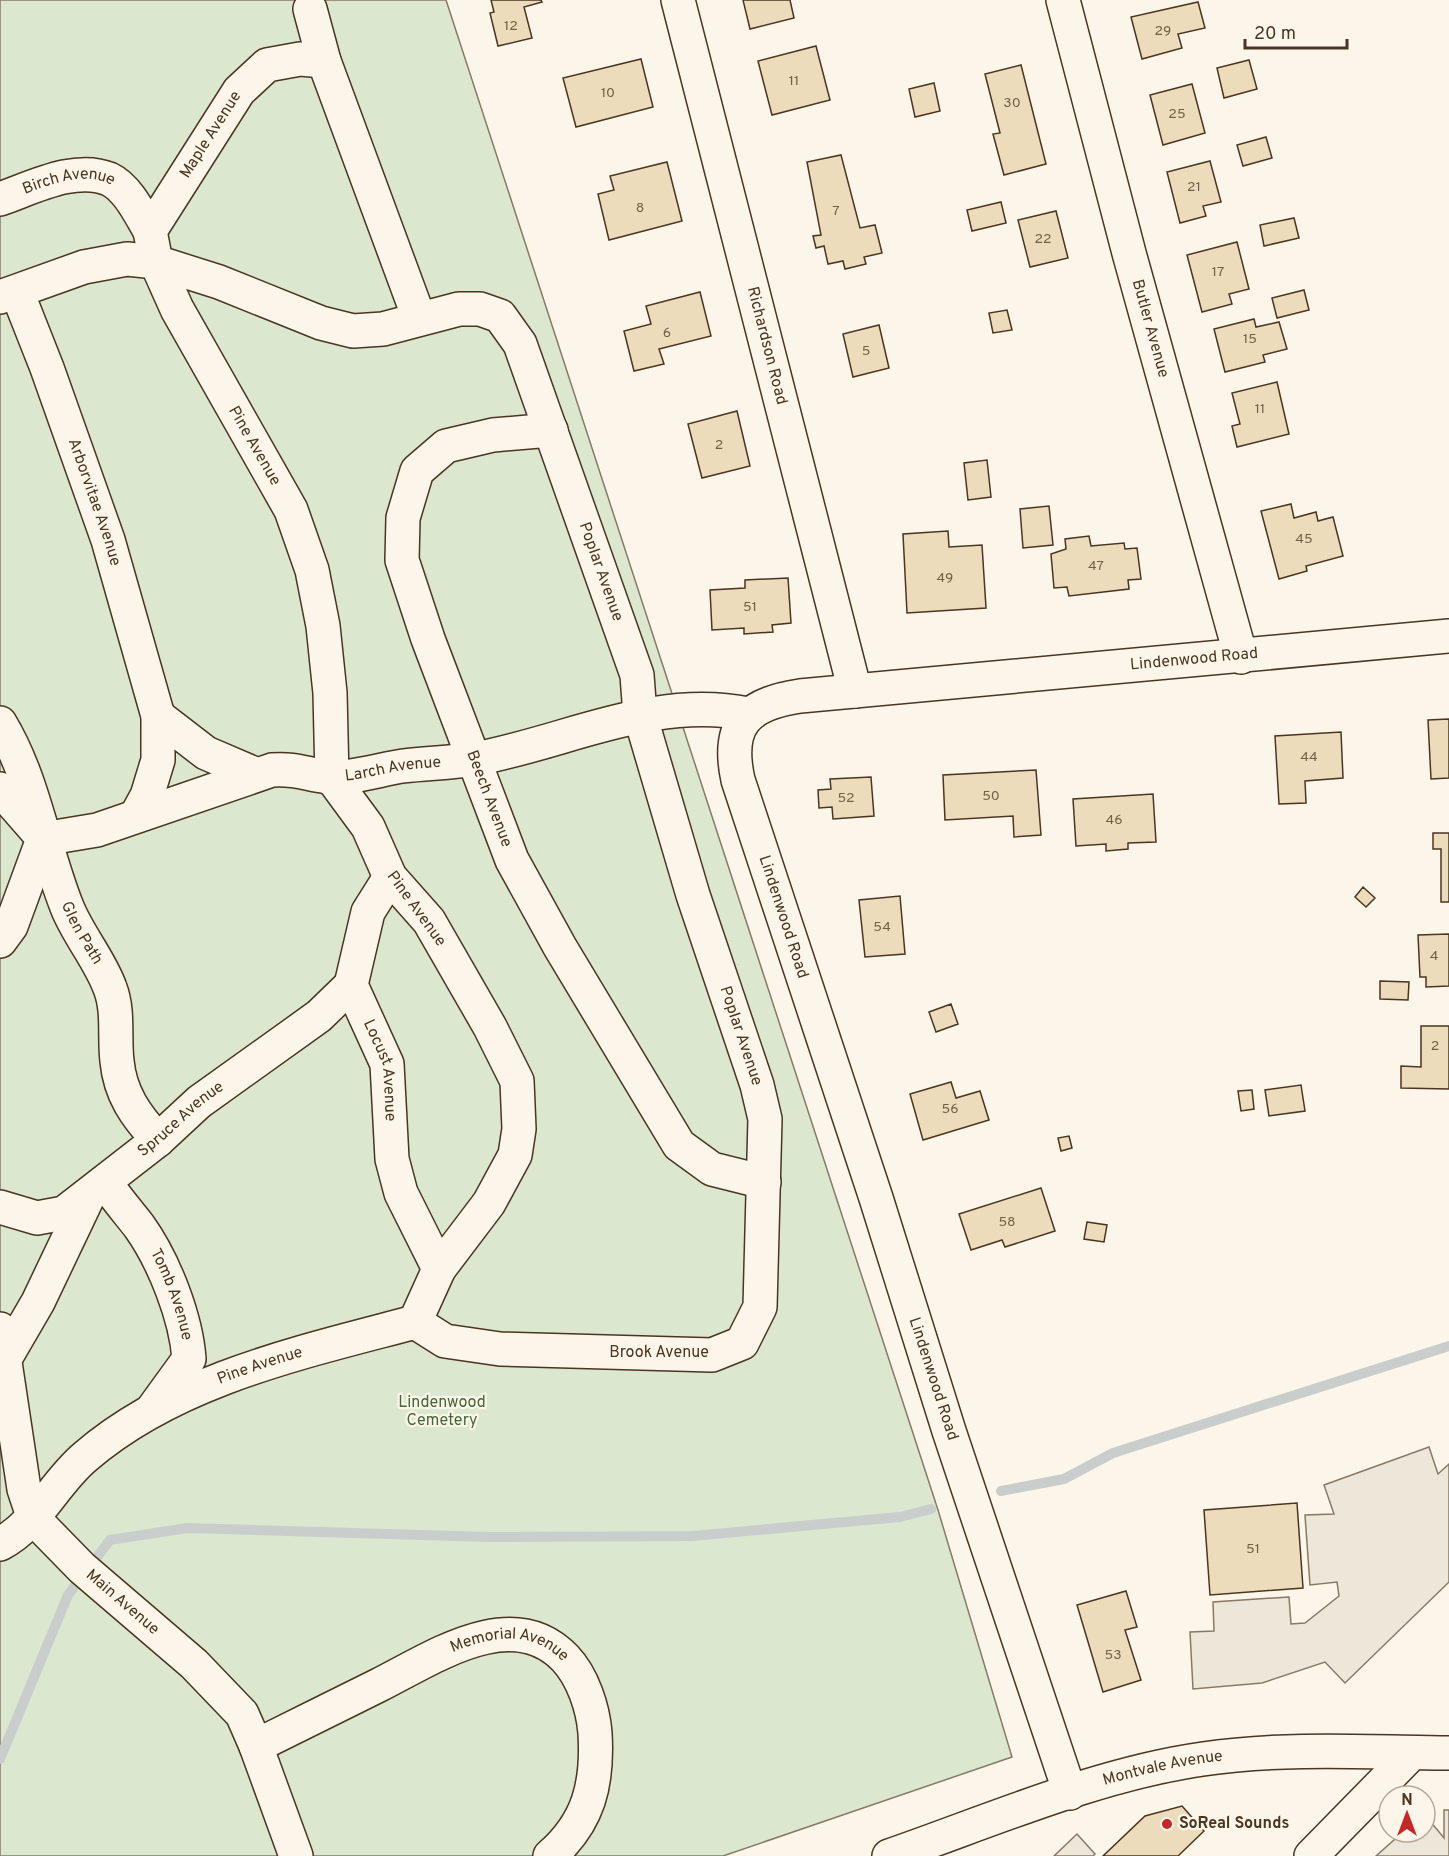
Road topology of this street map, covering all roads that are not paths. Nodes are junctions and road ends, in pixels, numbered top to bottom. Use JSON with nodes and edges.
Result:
{"nodes":[{"id":1,"x":678,"y":0,"type":"edge"},
{"id":2,"x":1064,"y":0,"type":"edge"},
{"id":3,"x":310,"y":9,"type":"dead end"},
{"id":4,"x":324,"y":62,"type":"junction"},
{"id":5,"x":0,"y":199,"type":"edge"},
{"id":6,"x":150,"y":231,"type":"junction"},
{"id":7,"x":156,"y":262,"type":"junction"},
{"id":8,"x":8,"y":294,"type":"edge"},
{"id":9,"x":419,"y":318,"type":"junction"},
{"id":10,"x":551,"y":430,"type":"junction"},
{"id":11,"x":1449,"y":636,"type":"edge"},
{"id":12,"x":1241,"y":657,"type":"junction"},
{"id":13,"x":855,"y":691,"type":"junction"},
{"id":14,"x":748,"y":714,"type":"junction"},
{"id":15,"x":640,"y":715,"type":"junction"},
{"id":16,"x":158,"y":716,"type":"junction"},
{"id":17,"x":0,"y":723,"type":"edge"},
{"id":18,"x":476,"y":759,"type":"junction"},
{"id":19,"x":255,"y":774,"type":"junction"},
{"id":20,"x":332,"y":778,"type":"junction"},
{"id":21,"x":0,"y":789,"type":"edge"},
{"id":22,"x":136,"y":816,"type":"junction"},
{"id":23,"x":43,"y":839,"type":"junction"},
{"id":24,"x":390,"y":877,"type":"junction"},
{"id":25,"x":0,"y":941,"type":"edge"},
{"id":26,"x":351,"y":985,"type":"junction"},
{"id":27,"x":159,"y":1140,"type":"junction"},
{"id":28,"x":764,"y":1182,"type":"junction"},
{"id":29,"x":97,"y":1189,"type":"junction"},
{"id":30,"x":0,"y":1206,"type":"edge"},
{"id":31,"x":439,"y":1269,"type":"junction"},
{"id":32,"x":415,"y":1322,"type":"junction"},
{"id":33,"x":2,"y":1348,"type":"edge"},
{"id":34,"x":151,"y":1411,"type":"junction"},
{"id":35,"x":19,"y":1499,"type":"edge"},
{"id":36,"x":0,"y":1544,"type":"edge"},
{"id":37,"x":256,"y":1746,"type":"junction"},
{"id":38,"x":1412,"y":1753,"type":"junction"},
{"id":39,"x":1449,"y":1753,"type":"edge"},
{"id":40,"x":1070,"y":1793,"type":"junction"},
{"id":41,"x":296,"y":1856,"type":"edge"},
{"id":42,"x":550,"y":1856,"type":"edge"},
{"id":43,"x":889,"y":1856,"type":"edge"},
{"id":44,"x":1311,"y":1856,"type":"edge"}],
"edges":[{"from":1,"to":13,"type":"street","name":"Richardson Road"},
{"from":2,"to":12,"type":"street","name":"Butler Avenue"},
{"from":3,"to":4,"type":"street"},
{"from":4,"to":6,"type":"street","name":"Maple Avenue"},
{"from":4,"to":9,"type":"street"},
{"from":5,"to":6,"type":"street","name":"Birch Avenue"},
{"from":6,"to":7,"type":"street"},
{"from":7,"to":8,"type":"street"},
{"from":7,"to":9,"type":"street","name":"Poplar Avenue"},
{"from":7,"to":20,"type":"street","name":"Pine Avenue"},
{"from":8,"to":16,"type":"street","name":"Arborvitae Avenue"},
{"from":9,"to":10,"type":"street","name":"Poplar Avenue"},
{"from":10,"to":15,"type":"street","name":"Poplar Avenue"},
{"from":10,"to":18,"type":"street","name":"Beech Avenue"},
{"from":11,"to":12,"type":"street","name":"Lindenwood Road"},
{"from":12,"to":13,"type":"street","name":"Lindenwood Road"},
{"from":13,"to":14,"type":"street","name":"Lindenwood Road"},
{"from":14,"to":15,"type":"street","name":"Larch Avenue"},
{"from":14,"to":40,"type":"street","name":"Lindenwood Road"},
{"from":15,"to":18,"type":"street","name":"Larch Avenue"},
{"from":15,"to":28,"type":"street","name":"Poplar Avenue"},
{"from":16,"to":19,"type":"street"},
{"from":16,"to":22,"type":"street","name":"Arborvitae Avenue"},
{"from":17,"to":23,"type":"street","name":"Glen Path"},
{"from":18,"to":20,"type":"street","name":"Larch Avenue"},
{"from":18,"to":28,"type":"street","name":"Beech Avenue"},
{"from":19,"to":20,"type":"street","name":"Larch Avenue"},
{"from":19,"to":22,"type":"street","name":"Larch Avenue"},
{"from":20,"to":24,"type":"street","name":"Pine Avenue"},
{"from":21,"to":23,"type":"street"},
{"from":22,"to":23,"type":"street","name":"Larch Avenue"},
{"from":23,"to":25,"type":"street"},
{"from":23,"to":27,"type":"street","name":"Glen Path"},
{"from":24,"to":26,"type":"street"},
{"from":24,"to":31,"type":"street","name":"Pine Avenue"},
{"from":26,"to":27,"type":"street","name":"Spruce Avenue"},
{"from":26,"to":31,"type":"street","name":"Locust Avenue"},
{"from":27,"to":29,"type":"street","name":"Spruce Avenue"},
{"from":28,"to":32,"type":"street","name":"Brook Avenue"},
{"from":29,"to":30,"type":"street","name":"Spruce Avenue"},
{"from":29,"to":33,"type":"street"},
{"from":29,"to":34,"type":"street","name":"Tomb Avenue"},
{"from":31,"to":32,"type":"street","name":"Pine Avenue"},
{"from":32,"to":34,"type":"street","name":"Pine Avenue"},
{"from":33,"to":35,"type":"street"},
{"from":34,"to":35,"type":"street","name":"Pine Avenue"},
{"from":35,"to":36,"type":"street","name":"Pine Avenue"},
{"from":35,"to":37,"type":"street","name":"Main Avenue"},
{"from":37,"to":41,"type":"street","name":"Main Avenue"},
{"from":37,"to":42,"type":"street","name":"Memorial Avenue"},
{"from":38,"to":39,"type":"street","name":"Montvale Avenue"},
{"from":38,"to":40,"type":"street","name":"Montvale Avenue"},
{"from":38,"to":44,"type":"street"},
{"from":40,"to":43,"type":"street","name":"Montvale Avenue"}]}
